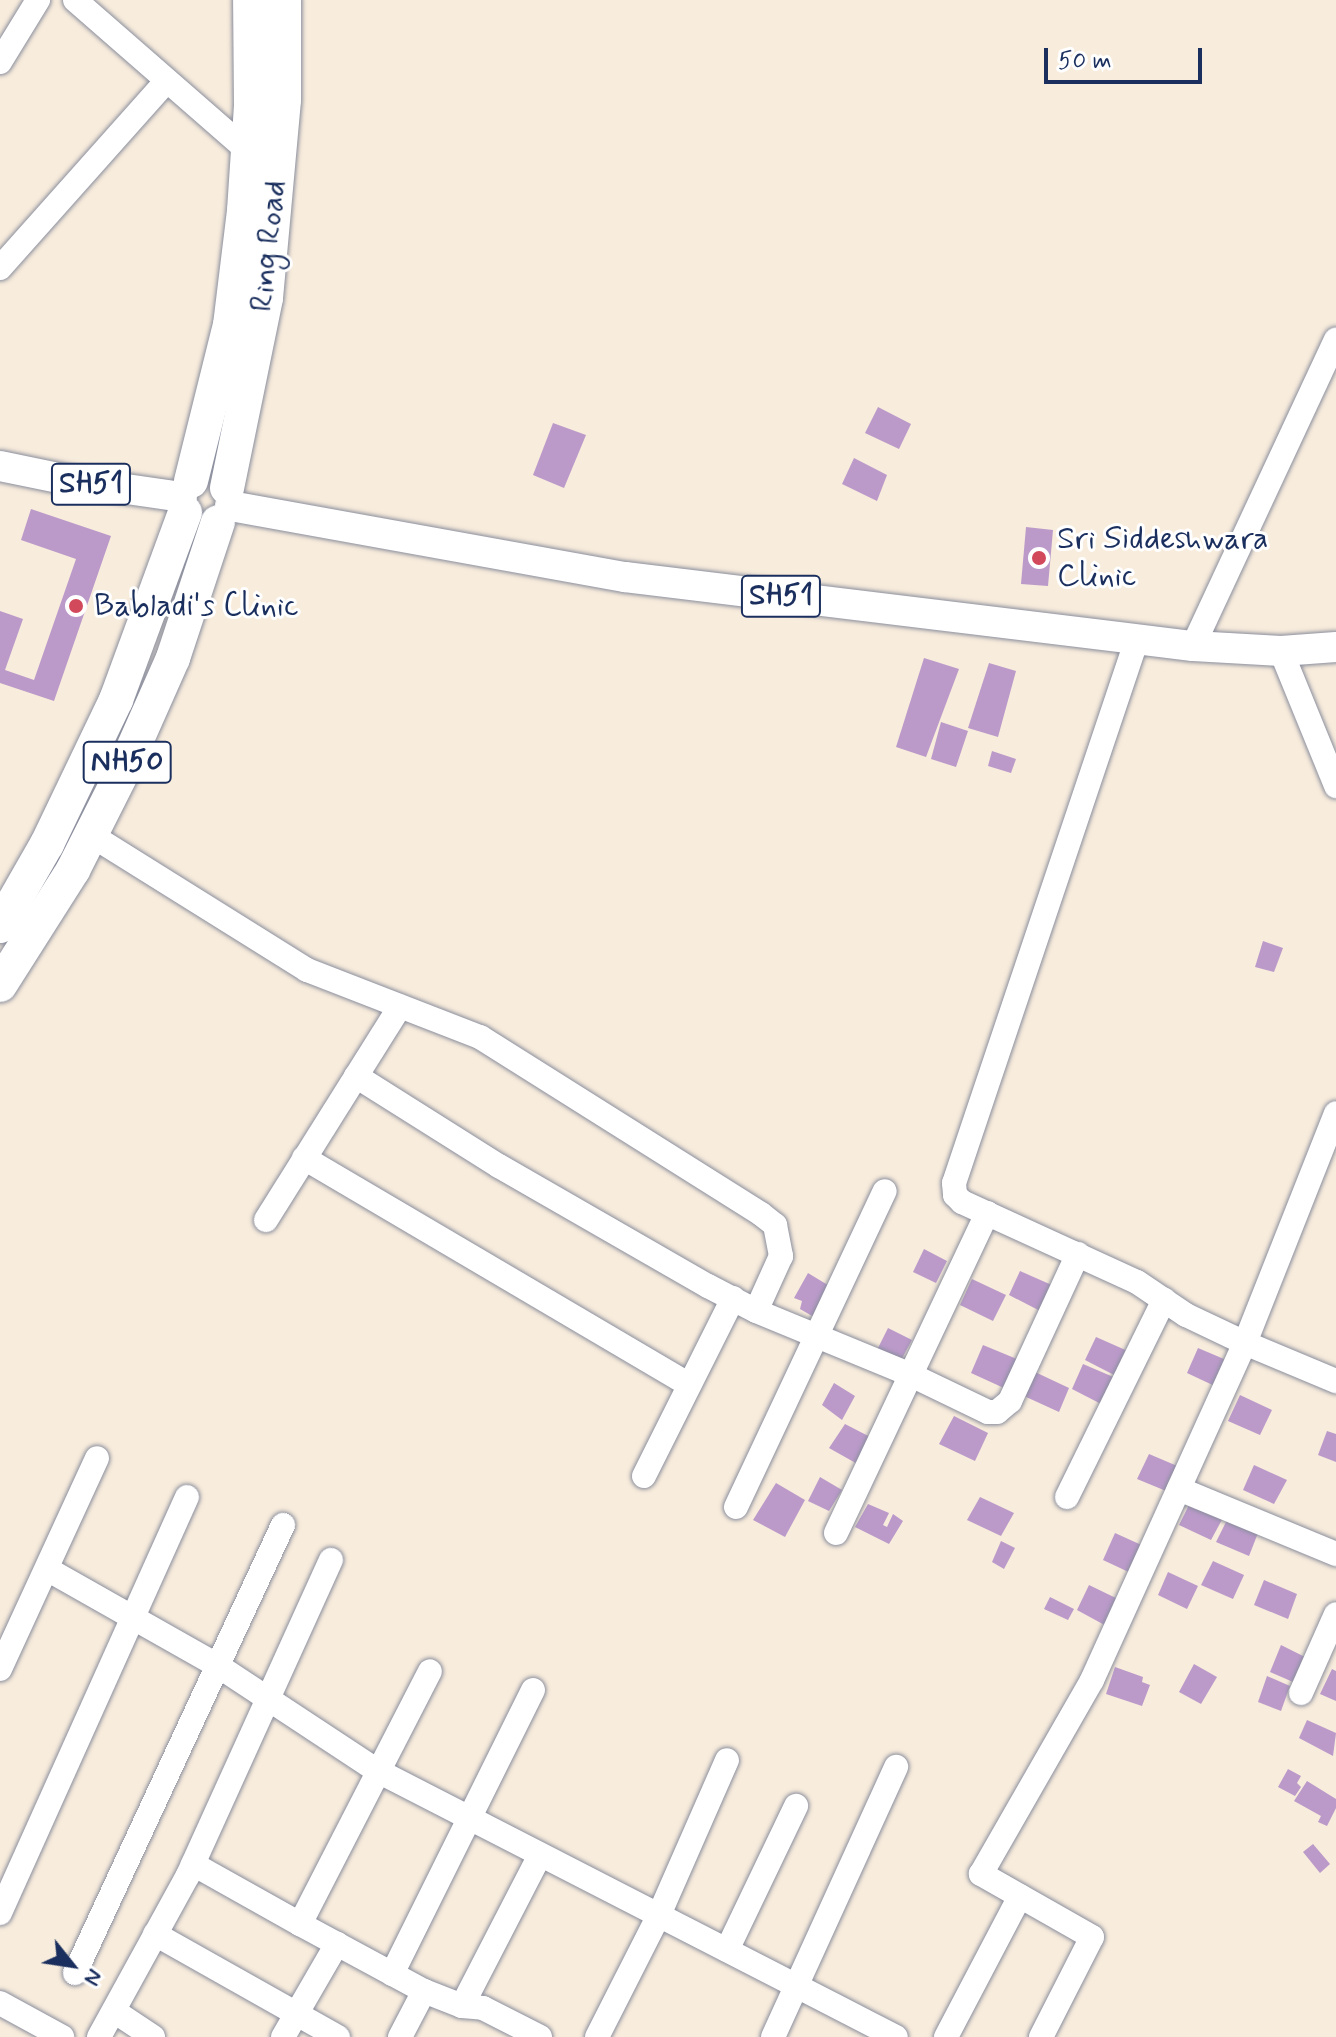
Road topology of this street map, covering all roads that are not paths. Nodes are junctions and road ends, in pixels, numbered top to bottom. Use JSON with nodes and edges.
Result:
{"nodes":[{"id":1,"x":38,"y":0,"type":"edge"},
{"id":2,"x":75,"y":0,"type":"edge"},
{"id":3,"x":250,"y":0,"type":"edge"},
{"id":4,"x":284,"y":0,"type":"edge"},
{"id":5,"x":0,"y":62,"type":"edge"},
{"id":6,"x":166,"y":82,"type":"junction"},
{"id":7,"x":248,"y":151,"type":"junction"},
{"id":8,"x":0,"y":268,"type":"edge"},
{"id":9,"x":1336,"y":340,"type":"edge"},
{"id":10,"x":0,"y":466,"type":"edge"},
{"id":11,"x":186,"y":497,"type":"junction"},
{"id":12,"x":225,"y":505,"type":"junction"},
{"id":13,"x":1137,"y":639,"type":"junction"},
{"id":14,"x":1193,"y":646,"type":"junction"},
{"id":15,"x":1336,"y":647,"type":"edge"},
{"id":16,"x":1281,"y":651,"type":"junction"},
{"id":17,"x":1336,"y":786,"type":"edge"},
{"id":18,"x":91,"y":835,"type":"junction"},
{"id":19,"x":0,"y":926,"type":"edge"},
{"id":20,"x":0,"y":985,"type":"edge"},
{"id":21,"x":400,"y":1006,"type":"junction"},
{"id":22,"x":356,"y":1076,"type":"junction"},
{"id":23,"x":1336,"y":1113,"type":"edge"},
{"id":24,"x":304,"y":1158,"type":"junction"},
{"id":25,"x":885,"y":1191,"type":"dead end"},
{"id":26,"x":987,"y":1213,"type":"junction"},
{"id":27,"x":266,"y":1220,"type":"dead end"},
{"id":28,"x":1078,"y":1254,"type":"junction"},
{"id":29,"x":733,"y":1298,"type":"junction"},
{"id":30,"x":1164,"y":1300,"type":"junction"},
{"id":31,"x":756,"y":1311,"type":"junction"},
{"id":32,"x":818,"y":1336,"type":"junction"},
{"id":33,"x":1245,"y":1343,"type":"junction"},
{"id":34,"x":911,"y":1375,"type":"junction"},
{"id":35,"x":1336,"y":1381,"type":"edge"},
{"id":36,"x":689,"y":1385,"type":"junction"},
{"id":37,"x":97,"y":1458,"type":"dead end"},
{"id":38,"x":644,"y":1476,"type":"dead end"},
{"id":39,"x":1179,"y":1489,"type":"junction"},
{"id":40,"x":187,"y":1497,"type":"dead end"},
{"id":41,"x":1067,"y":1497,"type":"dead end"},
{"id":42,"x":736,"y":1507,"type":"dead end"},
{"id":43,"x":283,"y":1525,"type":"dead end"},
{"id":44,"x":836,"y":1533,"type":"dead end"},
{"id":45,"x":1336,"y":1554,"type":"edge"},
{"id":46,"x":331,"y":1560,"type":"dead end"},
{"id":47,"x":47,"y":1569,"type":"junction"},
{"id":48,"x":1336,"y":1614,"type":"edge"},
{"id":49,"x":133,"y":1618,"type":"junction"},
{"id":50,"x":220,"y":1667,"type":"junction"},
{"id":51,"x":0,"y":1669,"type":"edge"},
{"id":52,"x":430,"y":1671,"type":"dead end"},
{"id":53,"x":533,"y":1690,"type":"dead end"},
{"id":54,"x":1301,"y":1693,"type":"dead end"},
{"id":55,"x":267,"y":1700,"type":"junction"},
{"id":56,"x":727,"y":1760,"type":"dead end"},
{"id":57,"x":896,"y":1767,"type":"dead end"},
{"id":58,"x":378,"y":1771,"type":"junction"},
{"id":59,"x":796,"y":1806,"type":"dead end"},
{"id":60,"x":470,"y":1819,"type":"junction"},
{"id":61,"x":540,"y":1855,"type":"junction"},
{"id":62,"x":193,"y":1864,"type":"junction"},
{"id":63,"x":1020,"y":1896,"type":"junction"},
{"id":64,"x":0,"y":1913,"type":"edge"},
{"id":65,"x":659,"y":1915,"type":"junction"},
{"id":66,"x":300,"y":1924,"type":"junction"},
{"id":67,"x":155,"y":1934,"type":"junction"},
{"id":68,"x":337,"y":1944,"type":"junction"},
{"id":69,"x":727,"y":1950,"type":"junction"},
{"id":70,"x":75,"y":1973,"type":"dead end"},
{"id":71,"x":392,"y":1974,"type":"junction"},
{"id":72,"x":797,"y":1986,"type":"junction"},
{"id":73,"x":424,"y":1991,"type":"junction"},
{"id":74,"x":0,"y":2003,"type":"edge"},
{"id":75,"x":462,"y":2006,"type":"junction"},
{"id":76,"x":114,"y":2011,"type":"junction"},
{"id":77,"x":296,"y":2015,"type":"junction"},
{"id":78,"x":882,"y":2034,"type":"edge"},
{"id":79,"x":62,"y":2037,"type":"edge"},
{"id":80,"x":99,"y":2037,"type":"edge"},
{"id":81,"x":153,"y":2037,"type":"edge"},
{"id":82,"x":283,"y":2037,"type":"edge"},
{"id":83,"x":338,"y":2037,"type":"edge"},
{"id":84,"x":400,"y":2037,"type":"edge"},
{"id":85,"x":540,"y":2037,"type":"edge"},
{"id":86,"x":597,"y":2037,"type":"edge"},
{"id":87,"x":773,"y":2037,"type":"edge"},
{"id":88,"x":946,"y":2037,"type":"edge"},
{"id":89,"x":1041,"y":2037,"type":"edge"}],
"edges":[{"from":1,"to":5,"type":"street"},
{"from":2,"to":6,"type":"street"},
{"from":3,"to":7,"type":"highway","name":"Ring Road","number":"NH50"},
{"from":4,"to":12,"type":"highway","name":"Ring Road","number":"NH50"},
{"from":6,"to":7,"type":"street"},
{"from":6,"to":8,"type":"street"},
{"from":7,"to":11,"type":"highway","name":"Ring Road","number":"NH50"},
{"from":9,"to":14,"type":"street"},
{"from":10,"to":11,"type":"main road","number":"SH51"},
{"from":11,"to":12,"type":"highway"},
{"from":11,"to":19,"type":"highway","name":"Ring Road","number":"NH50"},
{"from":12,"to":13,"type":"main road","number":"SH51"},
{"from":12,"to":18,"type":"highway","name":"Ring Road","number":"NH50"},
{"from":13,"to":14,"type":"main road","number":"SH51"},
{"from":13,"to":26,"type":"street"},
{"from":14,"to":16,"type":"main road","number":"SH51"},
{"from":15,"to":16,"type":"main road","number":"SH51"},
{"from":16,"to":17,"type":"street"},
{"from":18,"to":20,"type":"highway","name":"Ring Road","number":"NH50"},
{"from":18,"to":21,"type":"street"},
{"from":21,"to":22,"type":"street"},
{"from":21,"to":31,"type":"street"},
{"from":22,"to":24,"type":"street"},
{"from":22,"to":29,"type":"street"},
{"from":23,"to":33,"type":"street"},
{"from":24,"to":27,"type":"street"},
{"from":24,"to":36,"type":"street"},
{"from":25,"to":32,"type":"street"},
{"from":26,"to":28,"type":"street"},
{"from":26,"to":34,"type":"street"},
{"from":28,"to":30,"type":"street"},
{"from":28,"to":34,"type":"street"},
{"from":29,"to":31,"type":"street"},
{"from":29,"to":36,"type":"street"},
{"from":30,"to":33,"type":"street"},
{"from":30,"to":41,"type":"street"},
{"from":31,"to":32,"type":"street"},
{"from":32,"to":34,"type":"street"},
{"from":32,"to":42,"type":"street"},
{"from":33,"to":35,"type":"street"},
{"from":33,"to":39,"type":"street"},
{"from":34,"to":44,"type":"street"},
{"from":36,"to":38,"type":"street"},
{"from":37,"to":47,"type":"street"},
{"from":39,"to":45,"type":"street"},
{"from":39,"to":63,"type":"street"},
{"from":40,"to":49,"type":"street"},
{"from":43,"to":50,"type":"street"},
{"from":46,"to":55,"type":"street"},
{"from":47,"to":49,"type":"street"},
{"from":47,"to":51,"type":"street"},
{"from":48,"to":54,"type":"street"},
{"from":49,"to":50,"type":"street"},
{"from":49,"to":64,"type":"street"},
{"from":50,"to":55,"type":"street"},
{"from":50,"to":70,"type":"street"},
{"from":52,"to":58,"type":"street"},
{"from":53,"to":60,"type":"street"},
{"from":55,"to":58,"type":"street"},
{"from":55,"to":62,"type":"street"},
{"from":56,"to":65,"type":"street"},
{"from":57,"to":72,"type":"street"},
{"from":58,"to":60,"type":"street"},
{"from":58,"to":66,"type":"street"},
{"from":59,"to":69,"type":"street"},
{"from":60,"to":61,"type":"street"},
{"from":60,"to":71,"type":"street"},
{"from":61,"to":65,"type":"street"},
{"from":61,"to":75,"type":"street"},
{"from":62,"to":66,"type":"street"},
{"from":62,"to":67,"type":"street"},
{"from":63,"to":88,"type":"street"},
{"from":63,"to":89,"type":"street"},
{"from":65,"to":69,"type":"street"},
{"from":65,"to":86,"type":"street"},
{"from":66,"to":68,"type":"street"},
{"from":67,"to":76,"type":"street"},
{"from":67,"to":77,"type":"street"},
{"from":68,"to":71,"type":"street"},
{"from":68,"to":77,"type":"street"},
{"from":69,"to":72,"type":"street"},
{"from":71,"to":73,"type":"street"},
{"from":72,"to":78,"type":"street"},
{"from":72,"to":87,"type":"street"},
{"from":73,"to":75,"type":"street"},
{"from":73,"to":84,"type":"street"},
{"from":74,"to":79,"type":"street"},
{"from":75,"to":85,"type":"street"},
{"from":76,"to":80,"type":"street"},
{"from":76,"to":81,"type":"street"},
{"from":77,"to":82,"type":"street"},
{"from":77,"to":83,"type":"street"}]}
